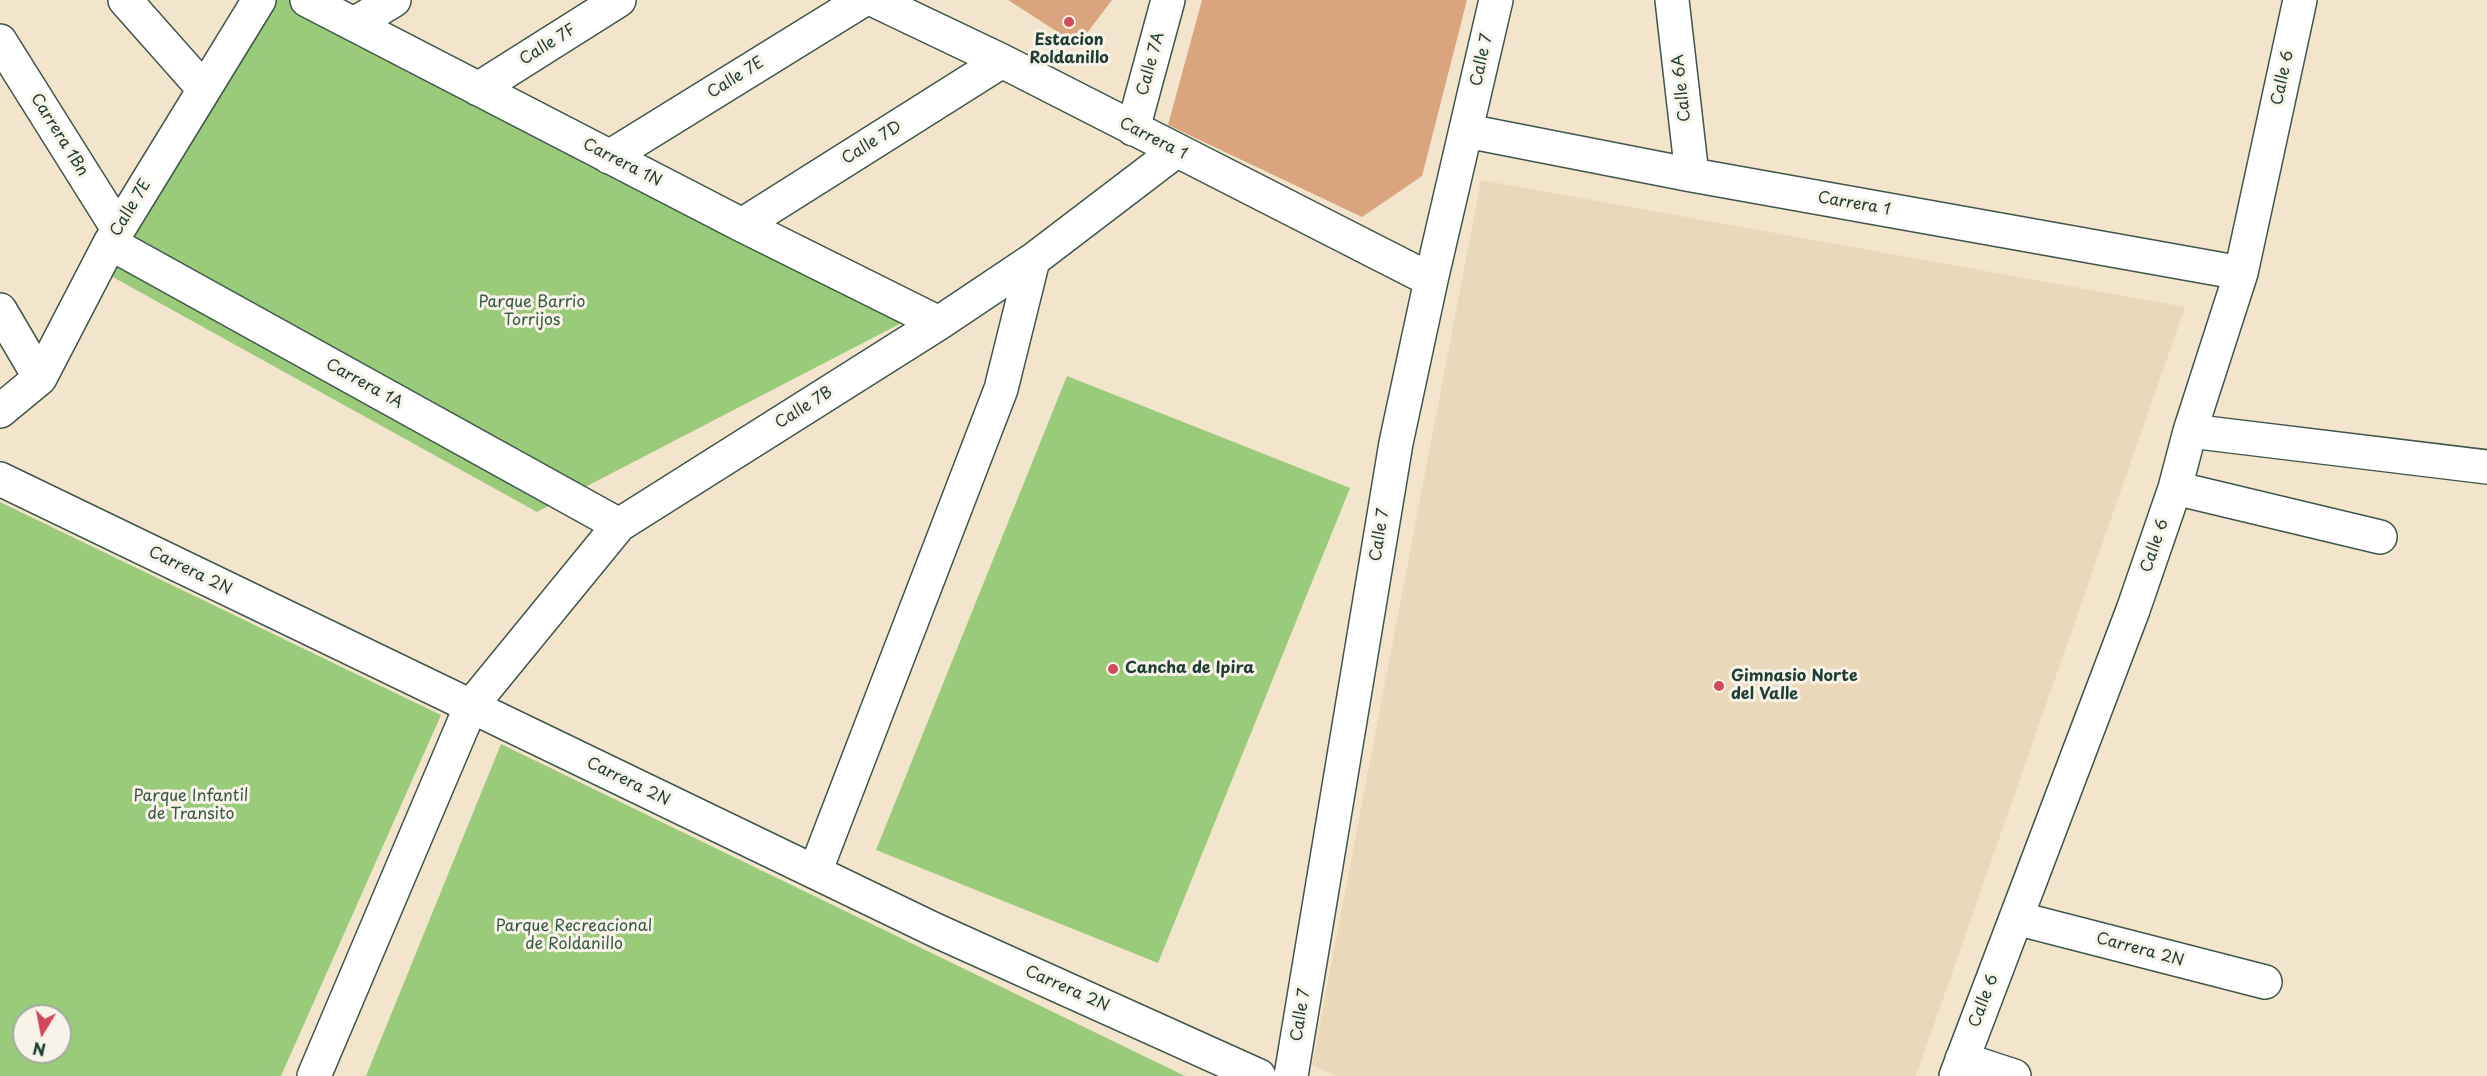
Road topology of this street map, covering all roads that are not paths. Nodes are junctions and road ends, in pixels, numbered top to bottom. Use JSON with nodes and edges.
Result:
{"nodes":[{"id":1,"x":125,"y":0,"type":"edge"},
{"id":2,"x":259,"y":0,"type":"edge"},
{"id":3,"x":307,"y":0,"type":"edge"},
{"id":4,"x":394,"y":0,"type":"edge"},
{"id":5,"x":619,"y":0,"type":"edge"},
{"id":6,"x":863,"y":0,"type":"edge"},
{"id":7,"x":874,"y":0,"type":"edge"},
{"id":8,"x":1168,"y":0,"type":"edge"},
{"id":9,"x":1496,"y":0,"type":"edge"},
{"id":10,"x":1672,"y":0,"type":"edge"},
{"id":11,"x":2300,"y":0,"type":"edge"},
{"id":12,"x":354,"y":24,"type":"junction"},
{"id":13,"x":0,"y":41,"type":"edge"},
{"id":14,"x":1002,"y":61,"type":"junction"},
{"id":15,"x":203,"y":88,"type":"junction"},
{"id":16,"x":478,"y":89,"type":"junction"},
{"id":17,"x":1133,"y":129,"type":"junction"},
{"id":18,"x":1467,"y":131,"type":"junction"},
{"id":19,"x":1176,"y":151,"type":"junction"},
{"id":20,"x":609,"y":156,"type":"junction"},
{"id":21,"x":1692,"y":176,"type":"junction"},
{"id":22,"x":742,"y":225,"type":"junction"},
{"id":23,"x":114,"y":236,"type":"junction"},
{"id":24,"x":1033,"y":260,"type":"junction"},
{"id":25,"x":2241,"y":273,"type":"junction"},
{"id":26,"x":1431,"y":279,"type":"junction"},
{"id":27,"x":0,"y":309,"type":"edge"},
{"id":28,"x":939,"y":323,"type":"junction"},
{"id":29,"x":40,"y":378,"type":"junction"},
{"id":30,"x":0,"y":411,"type":"edge"},
{"id":31,"x":2190,"y":431,"type":"junction"},
{"id":32,"x":2487,"y":467,"type":"edge"},
{"id":33,"x":0,"y":479,"type":"edge"},
{"id":34,"x":2175,"y":488,"type":"junction"},
{"id":35,"x":619,"y":525,"type":"junction"},
{"id":36,"x":2380,"y":537,"type":"dead end"},
{"id":37,"x":471,"y":706,"type":"junction"},
{"id":38,"x":815,"y":872,"type":"junction"},
{"id":39,"x":2016,"y":918,"type":"junction"},
{"id":40,"x":2265,"y":982,"type":"dead end"},
{"id":41,"x":1959,"y":1067,"type":"edge"},
{"id":42,"x":314,"y":1076,"type":"edge"},
{"id":43,"x":1259,"y":1076,"type":"edge"},
{"id":44,"x":1292,"y":1076,"type":"edge"},
{"id":45,"x":2014,"y":1076,"type":"edge"}],
"edges":[{"from":1,"to":15,"type":"street"},
{"from":2,"to":15,"type":"street","name":"Calle 7E"},
{"from":3,"to":12,"type":"street","name":"Carrera 1N"},
{"from":4,"to":12,"type":"street"},
{"from":5,"to":16,"type":"street","name":"Calle 7F"},
{"from":6,"to":20,"type":"street","name":"Calle 7E"},
{"from":7,"to":14,"type":"street","name":"Carrera 1"},
{"from":8,"to":17,"type":"street","name":"Calle 7A"},
{"from":9,"to":18,"type":"street","name":"Calle 7"},
{"from":10,"to":21,"type":"street","name":"Calle 6A"},
{"from":11,"to":25,"type":"street","name":"Calle 6"},
{"from":12,"to":16,"type":"street","name":"Carrera 1N"},
{"from":13,"to":23,"type":"street","name":"Carrera 1Bn"},
{"from":14,"to":17,"type":"street","name":"Carrera 1"},
{"from":14,"to":22,"type":"street","name":"Calle 7D"},
{"from":15,"to":23,"type":"street","name":"Calle 7E"},
{"from":16,"to":20,"type":"street","name":"Carrera 1N"},
{"from":17,"to":19,"type":"street","name":"Carrera 1"},
{"from":18,"to":21,"type":"street","name":"Carrera 1"},
{"from":18,"to":26,"type":"street","name":"Calle 7"},
{"from":19,"to":24,"type":"street","name":"Calle 7B"},
{"from":19,"to":26,"type":"street","name":"Carrera 1"},
{"from":20,"to":22,"type":"street","name":"Carrera 1N"},
{"from":21,"to":25,"type":"street","name":"Carrera 1"},
{"from":22,"to":28,"type":"street","name":"Carrera 1N"},
{"from":23,"to":29,"type":"street","name":"Calle 7E"},
{"from":23,"to":35,"type":"street","name":"Carrera 1A"},
{"from":24,"to":28,"type":"street","name":"Calle 7B"},
{"from":24,"to":38,"type":"street"},
{"from":25,"to":31,"type":"street","name":"Calle 6"},
{"from":26,"to":44,"type":"street","name":"Calle 7"},
{"from":27,"to":29,"type":"street"},
{"from":28,"to":35,"type":"street","name":"Calle 7B"},
{"from":29,"to":30,"type":"street","name":"Calle 7E"},
{"from":31,"to":32,"type":"street"},
{"from":31,"to":34,"type":"street","name":"Calle 6"},
{"from":33,"to":37,"type":"street","name":"Carrera 2N"},
{"from":34,"to":36,"type":"street"},
{"from":34,"to":39,"type":"street","name":"Calle 6"},
{"from":35,"to":37,"type":"street","name":"Calle 7B"},
{"from":37,"to":38,"type":"street","name":"Carrera 2N"},
{"from":37,"to":42,"type":"street","name":"Calle 7B"},
{"from":38,"to":43,"type":"street","name":"Carrera 2N"},
{"from":39,"to":40,"type":"street","name":"Carrera 2N"},
{"from":39,"to":41,"type":"street","name":"Calle 6"},
{"from":41,"to":45,"type":"street"}]}
